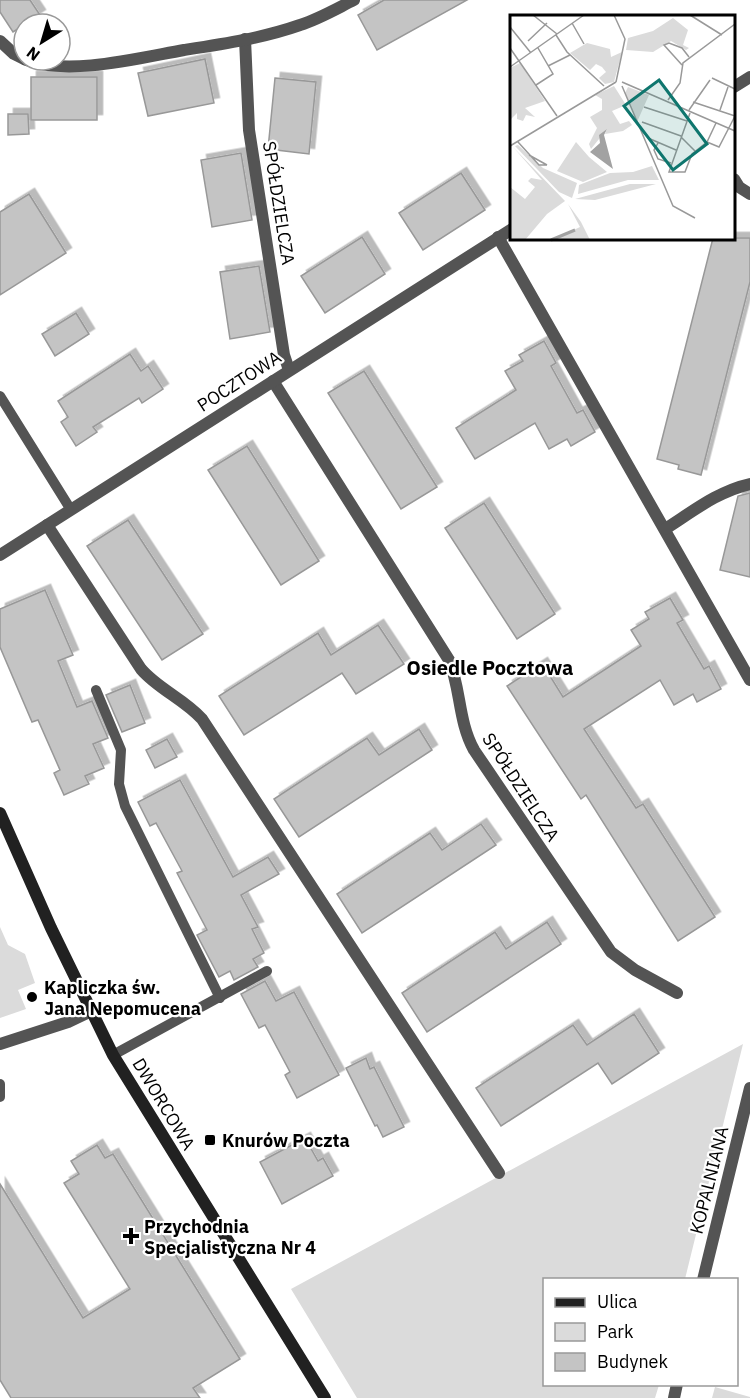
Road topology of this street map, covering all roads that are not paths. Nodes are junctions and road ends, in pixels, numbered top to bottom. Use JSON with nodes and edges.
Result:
{"nodes":[{"id":1,"x":354,"y":0,"type":"edge"},
{"id":2,"x":245,"y":39,"type":"junction"},
{"id":3,"x":0,"y":40,"type":"edge"},
{"id":4,"x":12,"y":51,"type":"edge"},
{"id":5,"x":72,"y":65,"type":"edge"},
{"id":6,"x":750,"y":77,"type":"edge"},
{"id":7,"x":735,"y":86,"type":"edge"},
{"id":8,"x":735,"y":181,"type":"edge"},
{"id":9,"x":750,"y":194,"type":"edge"},
{"id":10,"x":510,"y":230,"type":"edge"},
{"id":11,"x":498,"y":237,"type":"junction"},
{"id":12,"x":289,"y":370,"type":"junction"},
{"id":13,"x":273,"y":381,"type":"junction"},
{"id":14,"x":0,"y":396,"type":"edge"},
{"id":15,"x":750,"y":484,"type":"edge"},
{"id":16,"x":71,"y":510,"type":"junction"},
{"id":17,"x":47,"y":525,"type":"junction"},
{"id":18,"x":665,"y":529,"type":"junction"},
{"id":19,"x":0,"y":555,"type":"edge"},
{"id":20,"x":750,"y":680,"type":"edge"},
{"id":21,"x":96,"y":690,"type":"dead end"},
{"id":22,"x":0,"y":813,"type":"edge"},
{"id":23,"x":267,"y":971,"type":"dead end"},
{"id":24,"x":677,"y":993,"type":"dead end"},
{"id":25,"x":219,"y":998,"type":"junction"},
{"id":26,"x":90,"y":1011,"type":"junction"},
{"id":27,"x":0,"y":1044,"type":"edge"},
{"id":28,"x":113,"y":1055,"type":"junction"},
{"id":29,"x":0,"y":1084,"type":"edge"},
{"id":30,"x":750,"y":1088,"type":"edge"},
{"id":31,"x":0,"y":1097,"type":"edge"},
{"id":32,"x":499,"y":1173,"type":"dead end"},
{"id":33,"x":703,"y":1278,"type":"edge"},
{"id":34,"x":325,"y":1398,"type":"edge"}],
"edges":[{"from":1,"to":2,"type":"street"},
{"from":2,"to":5,"type":"street"},
{"from":2,"to":12,"type":"street","name":"SPÓŁDZIELCZA"},
{"from":3,"to":4,"type":"street"},
{"from":6,"to":7,"type":"street"},
{"from":8,"to":9,"type":"street"},
{"from":10,"to":11,"type":"street","name":"POCZTOWA"},
{"from":11,"to":12,"type":"street","name":"POCZTOWA"},
{"from":11,"to":18,"type":"street"},
{"from":12,"to":13,"type":"street","name":"POCZTOWA"},
{"from":13,"to":16,"type":"street","name":"POCZTOWA"},
{"from":13,"to":24,"type":"street","name":"SPÓŁDZIELCZA"},
{"from":14,"to":16,"type":"lane"},
{"from":15,"to":18,"type":"street"},
{"from":16,"to":17,"type":"street","name":"POCZTOWA"},
{"from":17,"to":19,"type":"street","name":"POCZTOWA"},
{"from":17,"to":32,"type":"street"},
{"from":18,"to":20,"type":"street"},
{"from":21,"to":25,"type":"lane"},
{"from":22,"to":26,"type":"main road","name":"DWORCOWA"},
{"from":23,"to":25,"type":"lane"},
{"from":25,"to":28,"type":"lane"},
{"from":26,"to":27,"type":"street"},
{"from":26,"to":28,"type":"main road","name":"DWORCOWA"},
{"from":28,"to":34,"type":"main road","name":"DWORCOWA"},
{"from":29,"to":31,"type":"lane"},
{"from":30,"to":33,"type":"street","name":"KOPALNIANA"}]}
